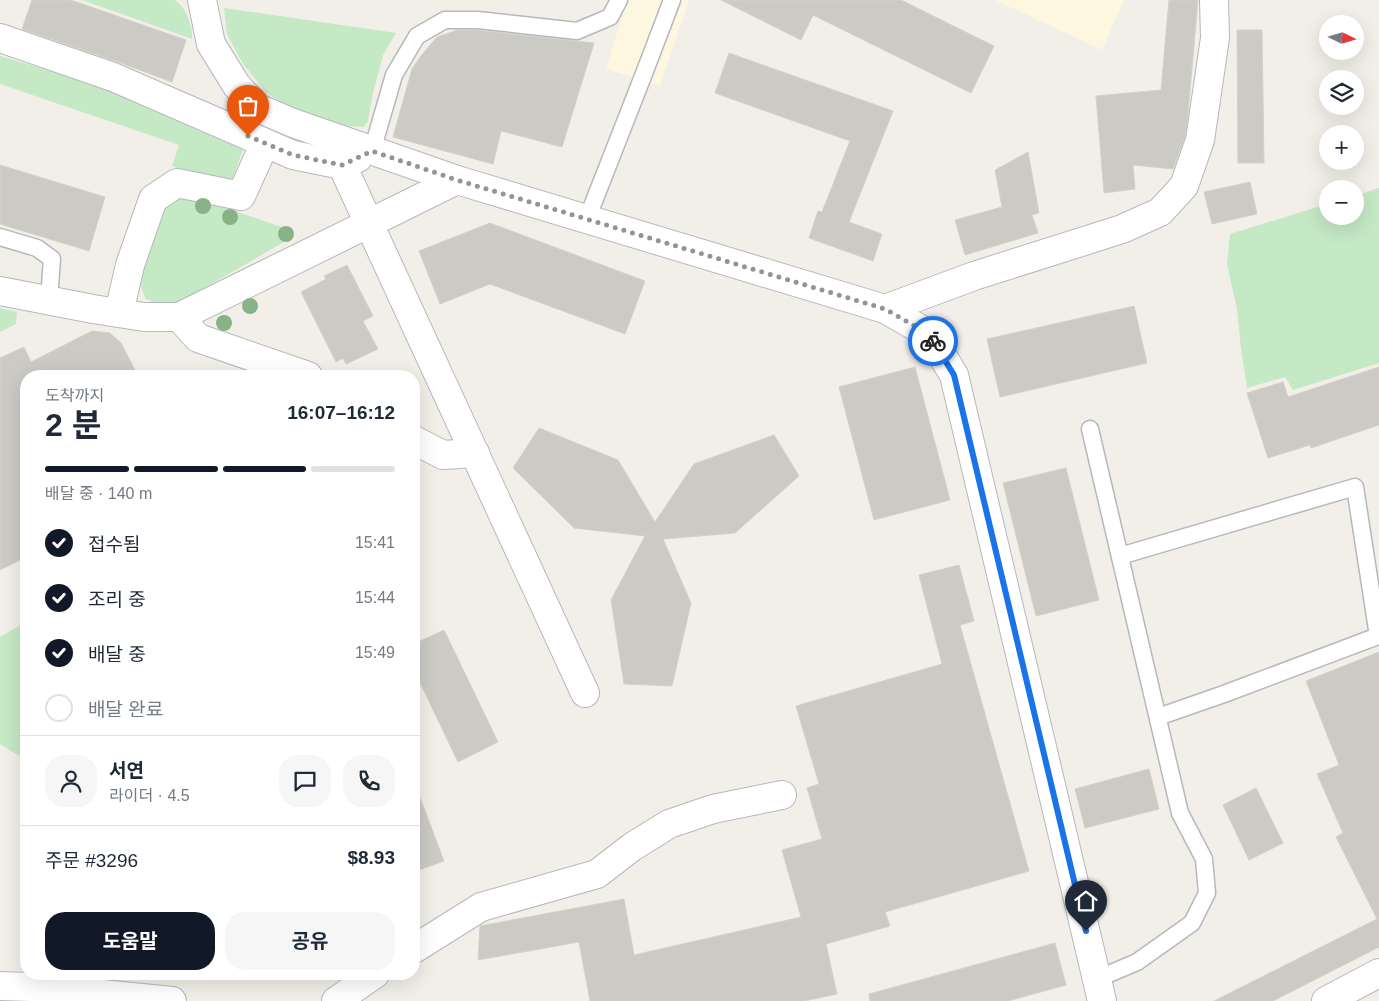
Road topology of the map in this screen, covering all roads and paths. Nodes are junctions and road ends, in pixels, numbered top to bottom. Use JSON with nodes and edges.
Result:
{"nodes":[{"id":1,"x":202,"y":0,"type":"edge"},
{"id":2,"x":619,"y":0,"type":"edge"},
{"id":3,"x":672,"y":0,"type":"edge"},
{"id":4,"x":1214,"y":0,"type":"edge"},
{"id":5,"x":0,"y":38,"type":"edge"},
{"id":6,"x":266,"y":144,"type":"junction"},
{"id":7,"x":372,"y":151,"type":"junction"},
{"id":8,"x":342,"y":165,"type":"junction"},
{"id":9,"x":457,"y":180,"type":"junction"},
{"id":10,"x":587,"y":219,"type":"junction"},
{"id":11,"x":369,"y":223,"type":"junction"},
{"id":12,"x":0,"y":237,"type":"edge"},
{"id":13,"x":0,"y":290,"type":"edge"},
{"id":14,"x":49,"y":300,"type":"junction"},
{"id":15,"x":885,"y":309,"type":"junction"},
{"id":16,"x":119,"y":313,"type":"junction"},
{"id":17,"x":179,"y":317,"type":"junction"},
{"id":18,"x":291,"y":370,"type":"edge"},
{"id":19,"x":1090,"y":429,"type":"dead end"},
{"id":20,"x":420,"y":443,"type":"edge"},
{"id":21,"x":474,"y":454,"type":"junction"},
{"id":22,"x":1120,"y":556,"type":"junction"},
{"id":23,"x":585,"y":693,"type":"dead end"},
{"id":24,"x":1158,"y":717,"type":"junction"},
{"id":25,"x":782,"y":795,"type":"dead end"},
{"id":26,"x":420,"y":945,"type":"edge"},
{"id":27,"x":1379,"y":973,"type":"edge"},
{"id":28,"x":366,"y":980,"type":"edge"},
{"id":29,"x":0,"y":986,"type":"edge"},
{"id":30,"x":1099,"y":990,"type":"edge"},
{"id":31,"x":172,"y":1001,"type":"edge"},
{"id":32,"x":336,"y":1001,"type":"edge"},
{"id":33,"x":1326,"y":1001,"type":"edge"}],
"edges":[{"from":1,"to":7,"type":"street"},
{"from":2,"to":7,"type":"lane"},
{"from":3,"to":10,"type":"lane"},
{"from":4,"to":15,"type":"street"},
{"from":5,"to":6,"type":"street"},
{"from":6,"to":8,"type":"street"},
{"from":6,"to":16,"type":"street"},
{"from":7,"to":8,"type":"street"},
{"from":7,"to":9,"type":"street"},
{"from":8,"to":11,"type":"street"},
{"from":9,"to":10,"type":"street"},
{"from":9,"to":11,"type":"street"},
{"from":10,"to":15,"type":"street"},
{"from":11,"to":17,"type":"street"},
{"from":11,"to":21,"type":"street"},
{"from":12,"to":14,"type":"lane"},
{"from":13,"to":14,"type":"street"},
{"from":14,"to":16,"type":"street"},
{"from":15,"to":30,"type":"street"},
{"from":16,"to":17,"type":"street"},
{"from":17,"to":18,"type":"street"},
{"from":19,"to":22,"type":"lane"},
{"from":20,"to":21,"type":"street"},
{"from":21,"to":23,"type":"street"},
{"from":22,"to":24,"type":"lane"},
{"from":22,"to":24,"type":"lane"},
{"from":24,"to":30,"type":"lane"},
{"from":25,"to":26,"type":"street"},
{"from":27,"to":33,"type":"street"},
{"from":28,"to":32,"type":"street"},
{"from":29,"to":31,"type":"street"}]}
